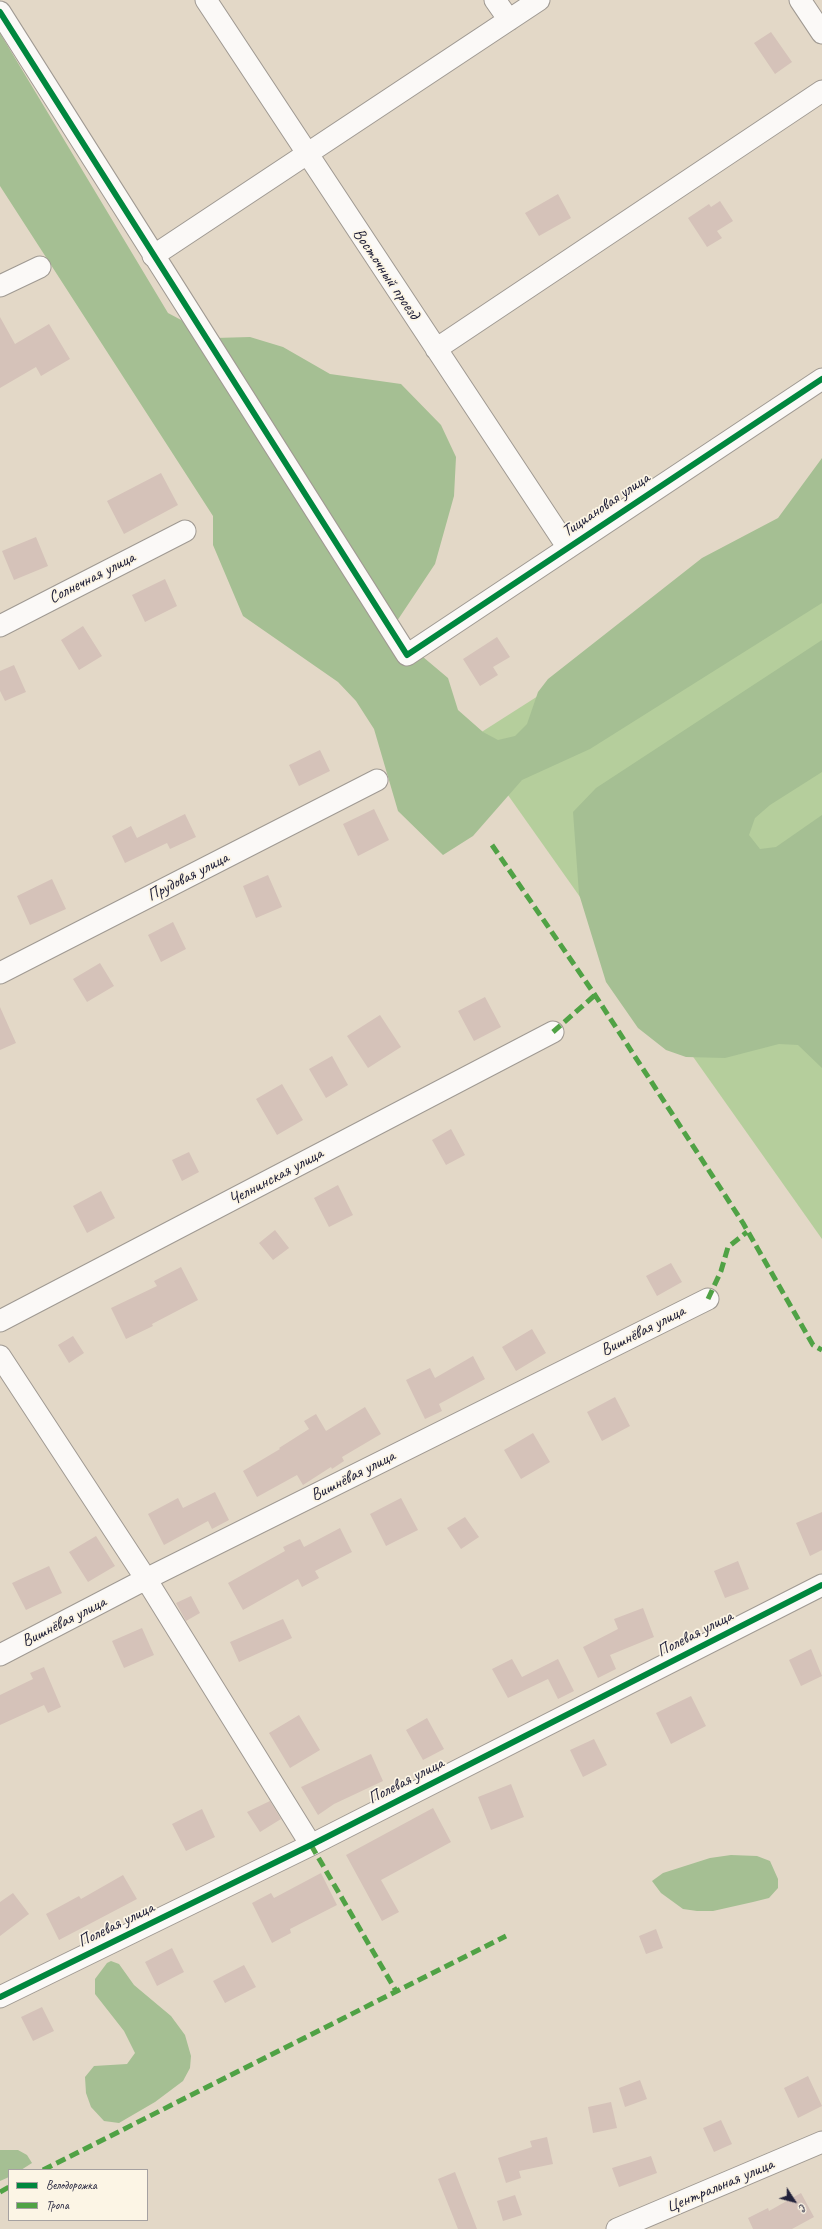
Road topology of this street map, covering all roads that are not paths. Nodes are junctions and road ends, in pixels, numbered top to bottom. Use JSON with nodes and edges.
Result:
{"nodes":[{"id":1,"x":206,"y":0,"type":"edge"},
{"id":2,"x":496,"y":0,"type":"edge"},
{"id":3,"x":539,"y":0,"type":"edge"},
{"id":4,"x":800,"y":0,"type":"edge"},
{"id":5,"x":0,"y":12,"type":"edge"},
{"id":6,"x":509,"y":20,"type":"junction"},
{"id":7,"x":822,"y":33,"type":"edge"},
{"id":8,"x":822,"y":91,"type":"edge"},
{"id":9,"x":307,"y":154,"type":"junction"},
{"id":10,"x":153,"y":256,"type":"junction"},
{"id":11,"x":40,"y":266,"type":"dead end"},
{"id":12,"x":0,"y":286,"type":"edge"},
{"id":13,"x":436,"y":349,"type":"junction"},
{"id":14,"x":822,"y":379,"type":"edge"},
{"id":15,"x":185,"y":531,"type":"dead end"},
{"id":16,"x":568,"y":548,"type":"junction"},
{"id":17,"x":0,"y":626,"type":"edge"},
{"id":18,"x":377,"y":780,"type":"dead end"},
{"id":19,"x":0,"y":973,"type":"edge"},
{"id":20,"x":553,"y":1032,"type":"dead end"},
{"id":21,"x":708,"y":1299,"type":"dead end"},
{"id":22,"x":0,"y":1321,"type":"edge"},
{"id":23,"x":0,"y":1356,"type":"edge"},
{"id":24,"x":146,"y":1579,"type":"junction"},
{"id":25,"x":822,"y":1585,"type":"edge"},
{"id":26,"x":0,"y":1655,"type":"edge"},
{"id":27,"x":310,"y":1845,"type":"junction"},
{"id":28,"x":0,"y":1997,"type":"edge"},
{"id":29,"x":822,"y":2142,"type":"edge"},
{"id":30,"x":618,"y":2229,"type":"edge"}],
"edges":[{"from":1,"to":9,"type":"street","name":"Восточный проезд"},
{"from":2,"to":6,"type":"street"},
{"from":3,"to":6,"type":"street"},
{"from":4,"to":7,"type":"street"},
{"from":5,"to":10,"type":"street"},
{"from":6,"to":9,"type":"street"},
{"from":8,"to":13,"type":"street"},
{"from":9,"to":10,"type":"street"},
{"from":9,"to":13,"type":"street","name":"Восточный проезд"},
{"from":10,"to":16,"type":"street","name":"Тициановая улица"},
{"from":11,"to":12,"type":"street"},
{"from":13,"to":16,"type":"street","name":"Восточный проезд"},
{"from":14,"to":16,"type":"street","name":"Тициановая улица"},
{"from":15,"to":17,"type":"street","name":"Солнечная улица"},
{"from":18,"to":19,"type":"street","name":"Прудовая улица"},
{"from":20,"to":22,"type":"street","name":"Челнинская улица"},
{"from":21,"to":24,"type":"street","name":"Вишнёвая улица"},
{"from":23,"to":24,"type":"street"},
{"from":24,"to":26,"type":"street","name":"Вишнёвая улица"},
{"from":24,"to":27,"type":"street"},
{"from":25,"to":27,"type":"street","name":"Полевая улица"},
{"from":27,"to":28,"type":"street","name":"Полевая улица"},
{"from":29,"to":30,"type":"street","name":"Центральная улица"}]}
